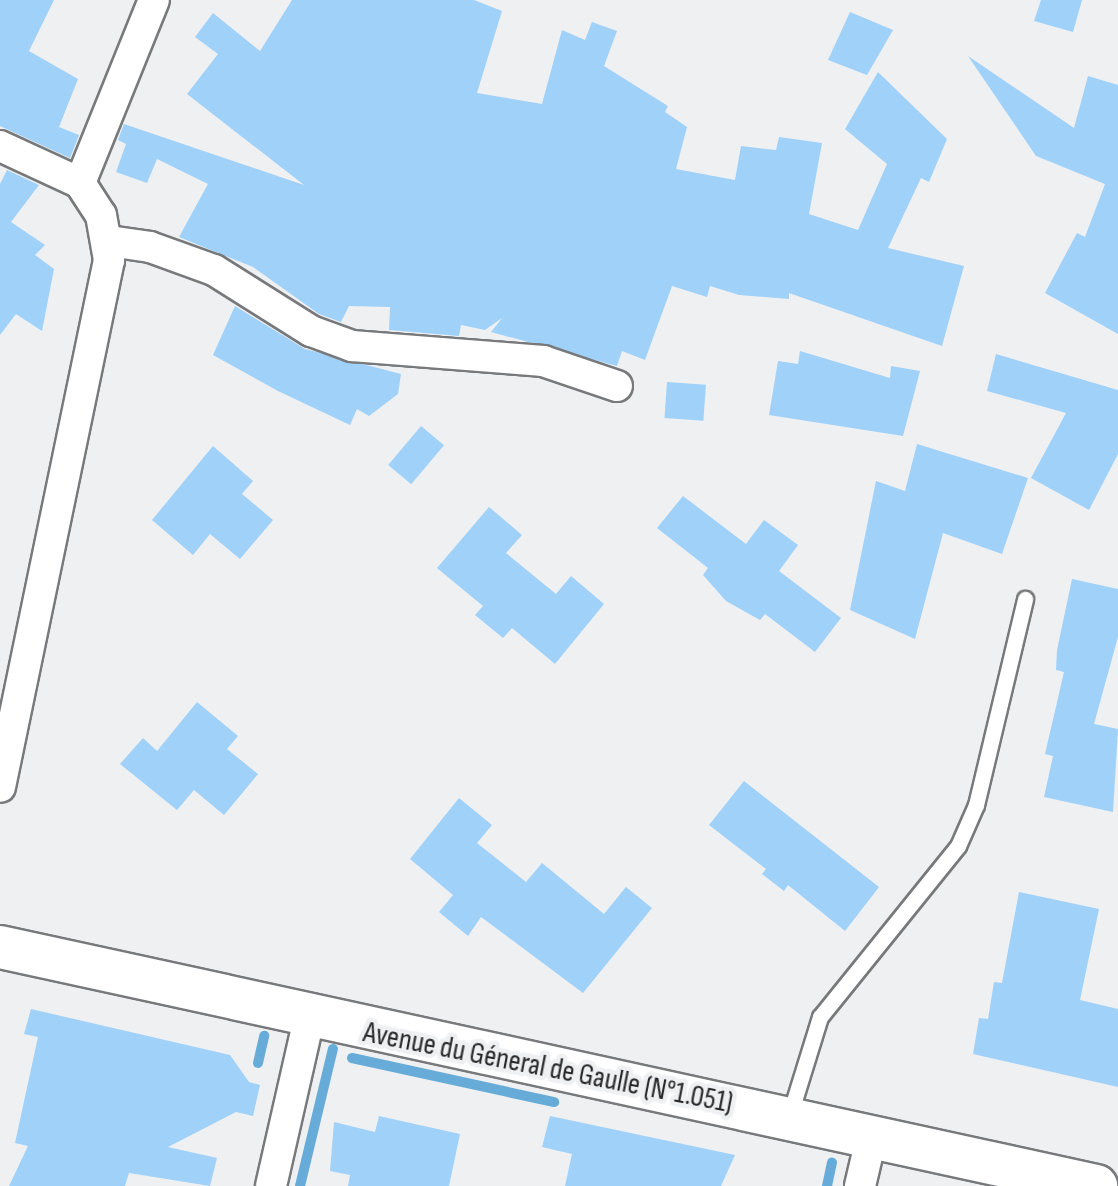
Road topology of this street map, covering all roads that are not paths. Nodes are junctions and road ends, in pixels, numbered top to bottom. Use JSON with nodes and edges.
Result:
{"nodes":[{"id":1,"x":154,"y":0,"type":"edge"},
{"id":2,"x":0,"y":146,"type":"edge"},
{"id":3,"x":80,"y":183,"type":"junction"},
{"id":4,"x":108,"y":241,"type":"junction"},
{"id":5,"x":616,"y":386,"type":"dead end"},
{"id":6,"x":1025,"y":599,"type":"dead end"},
{"id":7,"x":0,"y":787,"type":"edge"},
{"id":8,"x":0,"y":947,"type":"edge"},
{"id":9,"x":310,"y":1020,"type":"junction"},
{"id":10,"x":788,"y":1117,"type":"junction"},
{"id":11,"x":870,"y":1139,"type":"junction"},
{"id":12,"x":271,"y":1186,"type":"edge"},
{"id":13,"x":860,"y":1186,"type":"edge"},
{"id":14,"x":1096,"y":1186,"type":"edge"}],
"edges":[{"from":1,"to":3,"type":"street"},
{"from":2,"to":3,"type":"street"},
{"from":3,"to":4,"type":"street"},
{"from":4,"to":5,"type":"street"},
{"from":4,"to":7,"type":"street"},
{"from":6,"to":10,"type":"lane"},
{"from":8,"to":9,"type":"main road","name":"Avenue du Géneral de Gaulle (N°1.051)"},
{"from":9,"to":10,"type":"main road","name":"Avenue du Géneral de Gaulle (N°1.051)"},
{"from":9,"to":12,"type":"street"},
{"from":10,"to":11,"type":"main road","name":"Avenue du Géneral de Gaulle (N°1.051)"},
{"from":11,"to":13,"type":"street"},
{"from":11,"to":14,"type":"main road","name":"Avenue du Géneral de Gaulle (N°1.051)"}]}
